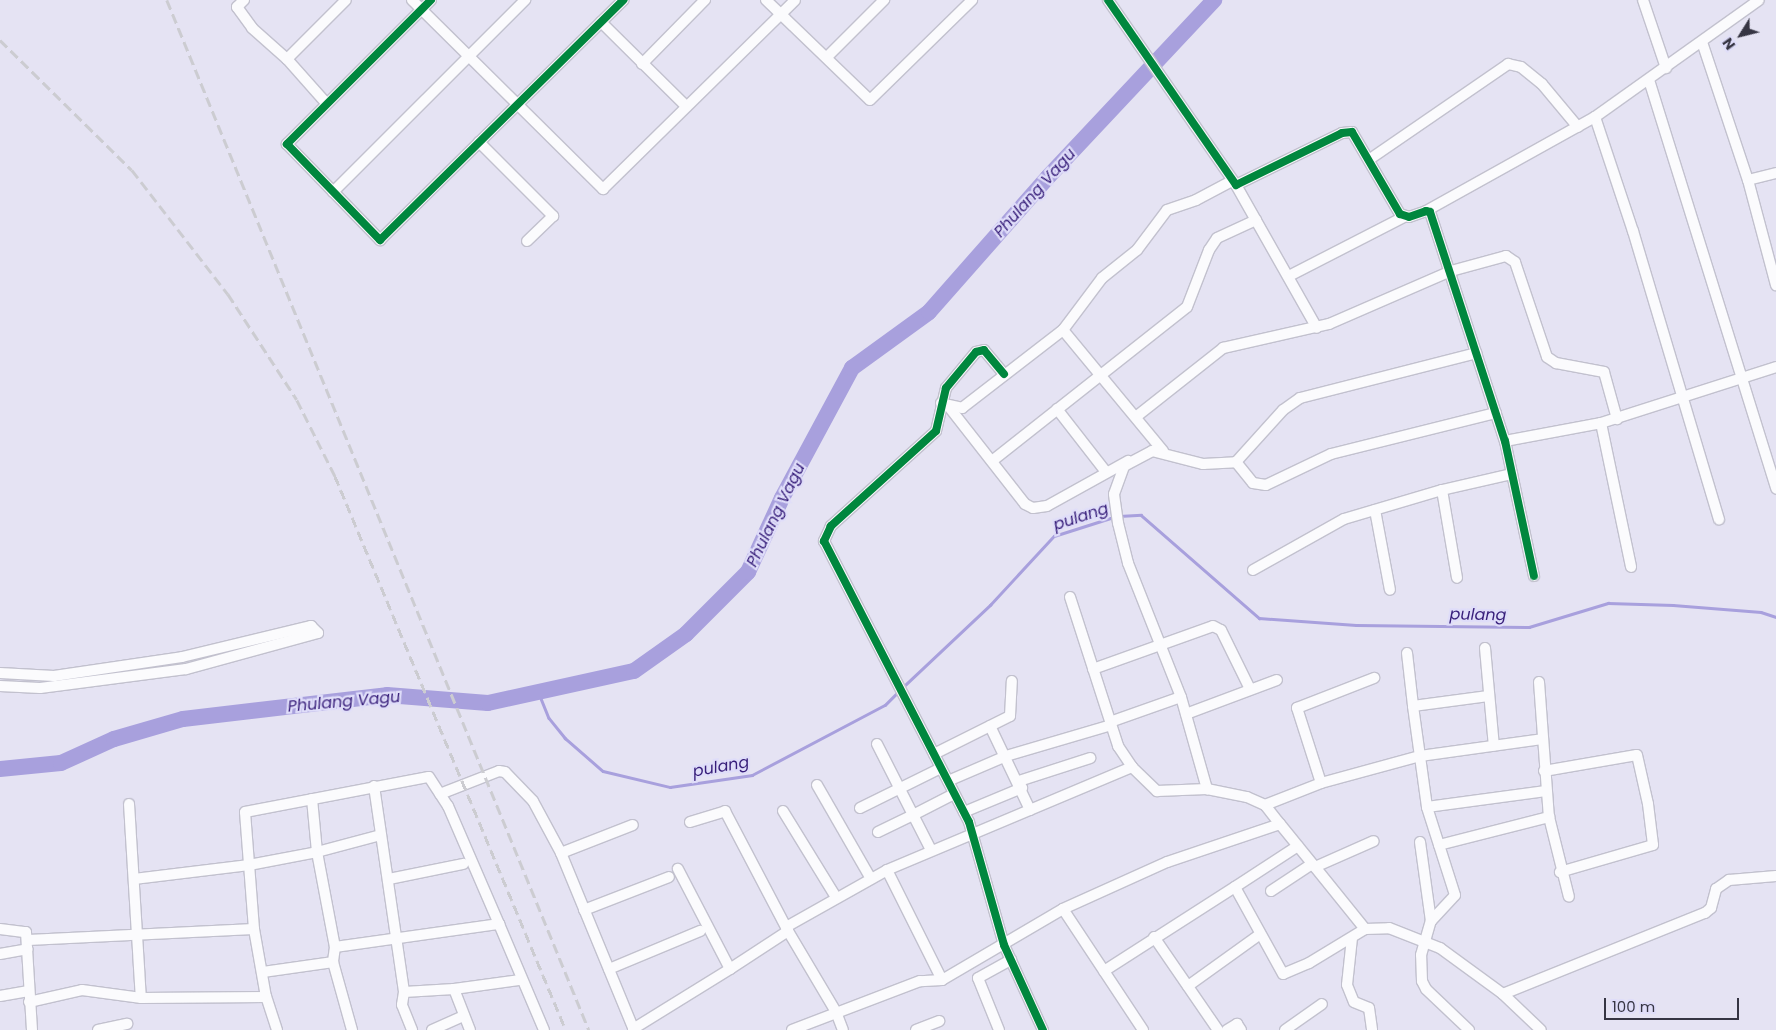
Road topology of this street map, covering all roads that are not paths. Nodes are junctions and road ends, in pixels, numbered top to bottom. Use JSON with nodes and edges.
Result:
{"nodes":[{"id":1,"x":244,"y":0,"type":"edge"},
{"id":2,"x":346,"y":0,"type":"edge"},
{"id":3,"x":412,"y":0,"type":"edge"},
{"id":4,"x":431,"y":0,"type":"edge"},
{"id":5,"x":525,"y":0,"type":"edge"},
{"id":6,"x":623,"y":0,"type":"edge"},
{"id":7,"x":705,"y":0,"type":"edge"},
{"id":8,"x":766,"y":0,"type":"edge"},
{"id":9,"x":795,"y":0,"type":"edge"},
{"id":10,"x":884,"y":0,"type":"edge"},
{"id":11,"x":972,"y":0,"type":"edge"},
{"id":12,"x":1108,"y":0,"type":"edge"},
{"id":13,"x":1643,"y":0,"type":"edge"},
{"id":14,"x":1759,"y":0,"type":"edge"},
{"id":15,"x":421,"y":10,"type":"junction"},
{"id":16,"x":781,"y":15,"type":"junction"},
{"id":17,"x":601,"y":22,"type":"junction"},
{"id":18,"x":1702,"y":42,"type":"junction"},
{"id":19,"x":468,"y":57,"type":"junction"},
{"id":20,"x":827,"y":57,"type":"junction"},
{"id":21,"x":287,"y":59,"type":"junction"},
{"id":22,"x":642,"y":64,"type":"junction"},
{"id":23,"x":1666,"y":68,"type":"junction"},
{"id":24,"x":1649,"y":80,"type":"junction"},
{"id":25,"x":326,"y":103,"type":"junction"},
{"id":26,"x":516,"y":106,"type":"junction"},
{"id":27,"x":686,"y":106,"type":"junction"},
{"id":28,"x":1595,"y":117,"type":"junction"},
{"id":29,"x":1578,"y":128,"type":"junction"},
{"id":30,"x":479,"y":142,"type":"junction"},
{"id":31,"x":1370,"y":159,"type":"junction"},
{"id":32,"x":1776,"y":172,"type":"edge"},
{"id":33,"x":1748,"y":180,"type":"junction"},
{"id":34,"x":1234,"y":183,"type":"junction"},
{"id":35,"x":333,"y":192,"type":"junction"},
{"id":36,"x":1426,"y":211,"type":"junction"},
{"id":37,"x":1404,"y":217,"type":"junction"},
{"id":38,"x":1256,"y":220,"type":"junction"},
{"id":39,"x":527,"y":242,"type":"dead end"},
{"id":40,"x":1451,"y":271,"type":"junction"},
{"id":41,"x":1288,"y":276,"type":"junction"},
{"id":42,"x":1776,"y":285,"type":"edge"},
{"id":43,"x":1317,"y":328,"type":"junction"},
{"id":44,"x":1063,"y":330,"type":"junction"},
{"id":45,"x":1476,"y":352,"type":"junction"},
{"id":46,"x":1776,"y":367,"type":"edge"},
{"id":47,"x":1004,"y":374,"type":"junction"},
{"id":48,"x":1102,"y":374,"type":"junction"},
{"id":49,"x":1740,"y":378,"type":"junction"},
{"id":50,"x":1683,"y":399,"type":"junction"},
{"id":51,"x":945,"y":404,"type":"junction"},
{"id":52,"x":1057,"y":409,"type":"junction"},
{"id":53,"x":1496,"y":413,"type":"junction"},
{"id":54,"x":1136,"y":416,"type":"junction"},
{"id":55,"x":1617,"y":419,"type":"junction"},
{"id":56,"x":1601,"y":423,"type":"junction"},
{"id":57,"x":1505,"y":441,"type":"junction"},
{"id":58,"x":1163,"y":451,"type":"junction"},
{"id":59,"x":992,"y":461,"type":"junction"},
{"id":60,"x":1129,"y":461,"type":"junction"},
{"id":61,"x":1236,"y":462,"type":"junction"},
{"id":62,"x":1106,"y":472,"type":"junction"},
{"id":63,"x":1512,"y":474,"type":"junction"},
{"id":64,"x":1776,"y":489,"type":"edge"},
{"id":65,"x":1442,"y":490,"type":"junction"},
{"id":66,"x":1375,"y":510,"type":"junction"},
{"id":67,"x":1719,"y":519,"type":"dead end"},
{"id":68,"x":1631,"y":567,"type":"dead end"},
{"id":69,"x":1253,"y":570,"type":"dead end"},
{"id":70,"x":1534,"y":576,"type":"dead end"},
{"id":71,"x":1457,"y":578,"type":"dead end"},
{"id":72,"x":1390,"y":590,"type":"dead end"},
{"id":73,"x":1070,"y":597,"type":"dead end"},
{"id":74,"x":1160,"y":645,"type":"junction"},
{"id":75,"x":1485,"y":648,"type":"dead end"},
{"id":76,"x":1407,"y":653,"type":"dead end"},
{"id":77,"x":1093,"y":669,"type":"junction"},
{"id":78,"x":0,"y":673,"type":"edge"},
{"id":79,"x":1374,"y":678,"type":"dead end"},
{"id":80,"x":1277,"y":680,"type":"dead end"},
{"id":81,"x":1012,"y":681,"type":"dead end"},
{"id":82,"x":1539,"y":682,"type":"dead end"},
{"id":83,"x":0,"y":686,"type":"edge"},
{"id":84,"x":1250,"y":689,"type":"junction"},
{"id":85,"x":1488,"y":696,"type":"junction"},
{"id":86,"x":1181,"y":697,"type":"junction"},
{"id":87,"x":1413,"y":706,"type":"junction"},
{"id":88,"x":1186,"y":714,"type":"junction"},
{"id":89,"x":1110,"y":723,"type":"junction"},
{"id":90,"x":990,"y":726,"type":"junction"},
{"id":91,"x":1542,"y":740,"type":"junction"},
{"id":92,"x":877,"y":744,"type":"dead end"},
{"id":93,"x":1494,"y":746,"type":"junction"},
{"id":94,"x":934,"y":754,"type":"junction"},
{"id":95,"x":1006,"y":756,"type":"junction"},
{"id":96,"x":1420,"y":756,"type":"junction"},
{"id":97,"x":1090,"y":758,"type":"dead end"},
{"id":98,"x":1132,"y":767,"type":"junction"},
{"id":99,"x":941,"y":768,"type":"junction"},
{"id":100,"x":1544,"y":771,"type":"junction"},
{"id":101,"x":948,"y":781,"type":"junction"},
{"id":102,"x":1321,"y":783,"type":"junction"},
{"id":103,"x":1020,"y":784,"type":"junction"},
{"id":104,"x":374,"y":786,"type":"junction"},
{"id":105,"x":817,"y":786,"type":"dead end"},
{"id":106,"x":900,"y":788,"type":"junction"},
{"id":107,"x":1207,"y":789,"type":"junction"},
{"id":108,"x":1546,"y":791,"type":"junction"},
{"id":109,"x":440,"y":794,"type":"junction"},
{"id":110,"x":954,"y":794,"type":"junction"},
{"id":111,"x":312,"y":799,"type":"junction"},
{"id":112,"x":129,"y":804,"type":"dead end"},
{"id":113,"x":1265,"y":805,"type":"junction"},
{"id":114,"x":1426,"y":807,"type":"junction"},
{"id":115,"x":860,"y":808,"type":"dead end"},
{"id":116,"x":1030,"y":810,"type":"junction"},
{"id":117,"x":783,"y":811,"type":"dead end"},
{"id":118,"x":964,"y":812,"type":"junction"},
{"id":119,"x":913,"y":815,"type":"junction"},
{"id":120,"x":1548,"y":817,"type":"junction"},
{"id":121,"x":690,"y":822,"type":"dead end"},
{"id":122,"x":1280,"y":824,"type":"junction"},
{"id":123,"x":633,"y":825,"type":"dead end"},
{"id":124,"x":878,"y":832,"type":"dead end"},
{"id":125,"x":973,"y":834,"type":"junction"},
{"id":126,"x":381,"y":835,"type":"junction"},
{"id":127,"x":1374,"y":841,"type":"dead end"},
{"id":128,"x":1420,"y":842,"type":"dead end"},
{"id":129,"x":1439,"y":845,"type":"junction"},
{"id":130,"x":1298,"y":846,"type":"junction"},
{"id":131,"x":930,"y":850,"type":"junction"},
{"id":132,"x":317,"y":852,"type":"junction"},
{"id":133,"x":561,"y":853,"type":"junction"},
{"id":134,"x":463,"y":864,"type":"dead end"},
{"id":135,"x":249,"y":865,"type":"junction"},
{"id":136,"x":1314,"y":865,"type":"junction"},
{"id":137,"x":678,"y":869,"type":"dead end"},
{"id":138,"x":887,"y":870,"type":"junction"},
{"id":139,"x":1560,"y":872,"type":"junction"},
{"id":140,"x":1776,"y":876,"type":"edge"},
{"id":141,"x":669,"y":877,"type":"dead end"},
{"id":142,"x":134,"y":879,"type":"junction"},
{"id":143,"x":389,"y":879,"type":"junction"},
{"id":144,"x":871,"y":879,"type":"junction"},
{"id":145,"x":1235,"y":887,"type":"junction"},
{"id":146,"x":1271,"y":891,"type":"dead end"},
{"id":147,"x":836,"y":897,"type":"junction"},
{"id":148,"x":1569,"y":897,"type":"dead end"},
{"id":149,"x":1063,"y":909,"type":"junction"},
{"id":150,"x":584,"y":910,"type":"junction"},
{"id":151,"x":1431,"y":920,"type":"junction"},
{"id":152,"x":499,"y":924,"type":"junction"},
{"id":153,"x":0,"y":929,"type":"edge"},
{"id":154,"x":254,"y":929,"type":"junction"},
{"id":155,"x":787,"y":929,"type":"junction"},
{"id":156,"x":1365,"y":929,"type":"junction"},
{"id":157,"x":700,"y":931,"type":"dead end"},
{"id":158,"x":138,"y":934,"type":"junction"},
{"id":159,"x":1260,"y":935,"type":"junction"},
{"id":160,"x":1154,"y":937,"type":"junction"},
{"id":161,"x":397,"y":938,"type":"junction"},
{"id":162,"x":1352,"y":938,"type":"junction"},
{"id":163,"x":1424,"y":940,"type":"junction"},
{"id":164,"x":1004,"y":944,"type":"junction"},
{"id":165,"x":28,"y":945,"type":"junction"},
{"id":166,"x":335,"y":948,"type":"junction"},
{"id":167,"x":0,"y":954,"type":"edge"},
{"id":168,"x":1012,"y":960,"type":"junction"},
{"id":169,"x":333,"y":962,"type":"junction"},
{"id":170,"x":609,"y":969,"type":"junction"},
{"id":171,"x":730,"y":969,"type":"junction"},
{"id":172,"x":1104,"y":971,"type":"junction"},
{"id":173,"x":263,"y":972,"type":"junction"},
{"id":174,"x":520,"y":980,"type":"junction"},
{"id":175,"x":942,"y":980,"type":"junction"},
{"id":176,"x":1188,"y":986,"type":"junction"},
{"id":177,"x":454,"y":989,"type":"junction"},
{"id":178,"x":29,"y":991,"type":"junction"},
{"id":179,"x":404,"y":992,"type":"junction"},
{"id":180,"x":1504,"y":994,"type":"junction"},
{"id":181,"x":0,"y":996,"type":"edge"},
{"id":182,"x":266,"y":997,"type":"junction"},
{"id":183,"x":141,"y":998,"type":"junction"},
{"id":184,"x":29,"y":1002,"type":"junction"},
{"id":185,"x":1322,"y":1004,"type":"dead end"},
{"id":186,"x":836,"y":1012,"type":"junction"},
{"id":187,"x":464,"y":1016,"type":"junction"},
{"id":188,"x":939,"y":1021,"type":"dead end"},
{"id":189,"x":127,"y":1024,"type":"dead end"},
{"id":190,"x":634,"y":1029,"type":"edge"},
{"id":191,"x":32,"y":1030,"type":"edge"},
{"id":192,"x":98,"y":1030,"type":"edge"},
{"id":193,"x":278,"y":1030,"type":"edge"},
{"id":194,"x":352,"y":1030,"type":"edge"},
{"id":195,"x":412,"y":1030,"type":"edge"},
{"id":196,"x":432,"y":1030,"type":"edge"},
{"id":197,"x":470,"y":1030,"type":"edge"},
{"id":198,"x":544,"y":1030,"type":"edge"},
{"id":199,"x":792,"y":1030,"type":"edge"},
{"id":200,"x":843,"y":1030,"type":"edge"},
{"id":201,"x":916,"y":1030,"type":"edge"},
{"id":202,"x":999,"y":1030,"type":"edge"},
{"id":203,"x":1043,"y":1030,"type":"edge"},
{"id":204,"x":1143,"y":1030,"type":"edge"},
{"id":205,"x":1218,"y":1030,"type":"edge"},
{"id":206,"x":1227,"y":1030,"type":"edge"},
{"id":207,"x":1241,"y":1030,"type":"edge"},
{"id":208,"x":1285,"y":1030,"type":"edge"},
{"id":209,"x":1372,"y":1030,"type":"edge"},
{"id":210,"x":1469,"y":1030,"type":"edge"},
{"id":211,"x":1541,"y":1030,"type":"edge"}],
"edges":[{"from":1,"to":21,"type":"street"},
{"from":2,"to":21,"type":"street"},
{"from":3,"to":15,"type":"street"},
{"from":4,"to":15,"type":"street"},
{"from":5,"to":19,"type":"street"},
{"from":6,"to":17,"type":"street"},
{"from":7,"to":22,"type":"street"},
{"from":8,"to":16,"type":"street"},
{"from":9,"to":16,"type":"street"},
{"from":10,"to":20,"type":"street"},
{"from":11,"to":20,"type":"street"},
{"from":12,"to":34,"type":"street"},
{"from":13,"to":23,"type":"street"},
{"from":14,"to":18,"type":"street"},
{"from":15,"to":19,"type":"street"},
{"from":15,"to":25,"type":"street"},
{"from":16,"to":20,"type":"street"},
{"from":16,"to":27,"type":"street"},
{"from":17,"to":22,"type":"street"},
{"from":17,"to":26,"type":"street"},
{"from":18,"to":23,"type":"street"},
{"from":18,"to":33,"type":"street"},
{"from":19,"to":26,"type":"street"},
{"from":19,"to":35,"type":"street"},
{"from":21,"to":25,"type":"street"},
{"from":22,"to":27,"type":"street"},
{"from":23,"to":24,"type":"street"},
{"from":24,"to":28,"type":"street"},
{"from":24,"to":49,"type":"street"},
{"from":25,"to":35,"type":"street"},
{"from":26,"to":27,"type":"street"},
{"from":26,"to":30,"type":"street"},
{"from":28,"to":29,"type":"street"},
{"from":28,"to":50,"type":"street"},
{"from":29,"to":31,"type":"street"},
{"from":29,"to":36,"type":"street"},
{"from":30,"to":35,"type":"street"},
{"from":30,"to":39,"type":"street"},
{"from":31,"to":34,"type":"street"},
{"from":31,"to":37,"type":"street"},
{"from":32,"to":33,"type":"street"},
{"from":33,"to":42,"type":"street"},
{"from":34,"to":38,"type":"street"},
{"from":34,"to":44,"type":"street"},
{"from":36,"to":37,"type":"street"},
{"from":36,"to":40,"type":"street"},
{"from":37,"to":41,"type":"street"},
{"from":38,"to":41,"type":"street"},
{"from":38,"to":48,"type":"street"},
{"from":40,"to":43,"type":"street"},
{"from":40,"to":45,"type":"street"},
{"from":40,"to":55,"type":"street"},
{"from":41,"to":43,"type":"street"},
{"from":43,"to":54,"type":"street"},
{"from":44,"to":47,"type":"street"},
{"from":44,"to":48,"type":"street"},
{"from":45,"to":53,"type":"street"},
{"from":45,"to":61,"type":"street"},
{"from":46,"to":49,"type":"street"},
{"from":47,"to":51,"type":"street"},
{"from":47,"to":51,"type":"street"},
{"from":48,"to":52,"type":"street"},
{"from":48,"to":54,"type":"street"},
{"from":49,"to":50,"type":"street"},
{"from":49,"to":64,"type":"street"},
{"from":50,"to":55,"type":"street"},
{"from":50,"to":67,"type":"street"},
{"from":51,"to":59,"type":"street"},
{"from":51,"to":94,"type":"street"},
{"from":52,"to":59,"type":"street"},
{"from":52,"to":62,"type":"street"},
{"from":53,"to":57,"type":"street"},
{"from":53,"to":61,"type":"street"},
{"from":54,"to":58,"type":"street"},
{"from":55,"to":56,"type":"street"},
{"from":56,"to":57,"type":"street"},
{"from":56,"to":68,"type":"street"},
{"from":57,"to":63,"type":"street"},
{"from":58,"to":60,"type":"street"},
{"from":58,"to":61,"type":"street"},
{"from":59,"to":62,"type":"street"},
{"from":60,"to":62,"type":"street"},
{"from":60,"to":74,"type":"street"},
{"from":63,"to":65,"type":"street"},
{"from":63,"to":70,"type":"street"},
{"from":65,"to":66,"type":"street"},
{"from":65,"to":71,"type":"street"},
{"from":66,"to":69,"type":"street"},
{"from":66,"to":72,"type":"street"},
{"from":73,"to":77,"type":"street"},
{"from":74,"to":77,"type":"street"},
{"from":74,"to":84,"type":"street"},
{"from":74,"to":86,"type":"street"},
{"from":75,"to":85,"type":"street"},
{"from":76,"to":87,"type":"street"},
{"from":77,"to":89,"type":"street"},
{"from":78,"to":83,"type":"street"},
{"from":79,"to":102,"type":"street"},
{"from":80,"to":84,"type":"street"},
{"from":81,"to":90,"type":"street"},
{"from":82,"to":91,"type":"street"},
{"from":84,"to":88,"type":"street"},
{"from":85,"to":87,"type":"street"},
{"from":85,"to":93,"type":"street"},
{"from":86,"to":88,"type":"street"},
{"from":86,"to":89,"type":"street"},
{"from":87,"to":96,"type":"street"},
{"from":88,"to":107,"type":"street"},
{"from":89,"to":95,"type":"street"},
{"from":89,"to":98,"type":"street"},
{"from":90,"to":94,"type":"street"},
{"from":90,"to":95,"type":"street"},
{"from":91,"to":93,"type":"street"},
{"from":91,"to":100,"type":"street"},
{"from":92,"to":106,"type":"street"},
{"from":93,"to":96,"type":"street"},
{"from":94,"to":99,"type":"street"},
{"from":95,"to":101,"type":"street"},
{"from":95,"to":103,"type":"street"},
{"from":96,"to":102,"type":"street"},
{"from":96,"to":114,"type":"street"},
{"from":97,"to":103,"type":"street"},
{"from":98,"to":107,"type":"street"},
{"from":98,"to":116,"type":"street"},
{"from":99,"to":101,"type":"street"},
{"from":99,"to":106,"type":"street"},
{"from":100,"to":108,"type":"street"},
{"from":100,"to":139,"type":"street"},
{"from":101,"to":110,"type":"street"},
{"from":102,"to":113,"type":"street"},
{"from":103,"to":116,"type":"street"},
{"from":103,"to":118,"type":"street"},
{"from":104,"to":109,"type":"street"},
{"from":104,"to":111,"type":"street"},
{"from":104,"to":126,"type":"street"},
{"from":105,"to":144,"type":"street"},
{"from":106,"to":115,"type":"street"},
{"from":106,"to":119,"type":"street"},
{"from":107,"to":113,"type":"street"},
{"from":108,"to":114,"type":"street"},
{"from":108,"to":120,"type":"street"},
{"from":109,"to":133,"type":"street"},
{"from":109,"to":152,"type":"street"},
{"from":110,"to":118,"type":"street"},
{"from":110,"to":119,"type":"street"},
{"from":111,"to":132,"type":"street"},
{"from":111,"to":135,"type":"street"},
{"from":112,"to":142,"type":"street"},
{"from":113,"to":122,"type":"street"},
{"from":114,"to":129,"type":"street"},
{"from":116,"to":125,"type":"street"},
{"from":117,"to":147,"type":"street"},
{"from":118,"to":125,"type":"street"},
{"from":119,"to":124,"type":"street"},
{"from":119,"to":131,"type":"street"},
{"from":120,"to":129,"type":"street"},
{"from":120,"to":139,"type":"street"},
{"from":121,"to":155,"type":"street"},
{"from":122,"to":130,"type":"street"},
{"from":122,"to":149,"type":"street"},
{"from":123,"to":133,"type":"street"},
{"from":125,"to":131,"type":"street"},
{"from":125,"to":164,"type":"street"},
{"from":126,"to":132,"type":"street"},
{"from":126,"to":143,"type":"street"},
{"from":127,"to":136,"type":"street"},
{"from":128,"to":151,"type":"street"},
{"from":129,"to":151,"type":"street"},
{"from":130,"to":136,"type":"street"},
{"from":130,"to":145,"type":"street"},
{"from":131,"to":138,"type":"street"},
{"from":132,"to":135,"type":"street"},
{"from":132,"to":166,"type":"street"},
{"from":133,"to":150,"type":"street"},
{"from":134,"to":143,"type":"street"},
{"from":135,"to":142,"type":"street"},
{"from":135,"to":154,"type":"street"},
{"from":136,"to":146,"type":"street"},
{"from":136,"to":156,"type":"street"},
{"from":137,"to":171,"type":"street"},
{"from":138,"to":144,"type":"street"},
{"from":138,"to":175,"type":"street"},
{"from":139,"to":148,"type":"street"},
{"from":140,"to":180,"type":"street"},
{"from":141,"to":150,"type":"street"},
{"from":142,"to":158,"type":"street"},
{"from":143,"to":161,"type":"street"},
{"from":144,"to":147,"type":"street"},
{"from":145,"to":159,"type":"street"},
{"from":145,"to":160,"type":"street"},
{"from":147,"to":155,"type":"street"},
{"from":149,"to":164,"type":"street"},
{"from":149,"to":172,"type":"street"},
{"from":150,"to":170,"type":"street"},
{"from":151,"to":163,"type":"street"},
{"from":152,"to":161,"type":"street"},
{"from":152,"to":174,"type":"street"},
{"from":153,"to":165,"type":"street"},
{"from":154,"to":158,"type":"street"},
{"from":154,"to":173,"type":"street"},
{"from":155,"to":171,"type":"street"},
{"from":155,"to":186,"type":"street"},
{"from":156,"to":162,"type":"street"},
{"from":156,"to":163,"type":"street"},
{"from":157,"to":170,"type":"street"},
{"from":158,"to":165,"type":"street"},
{"from":158,"to":183,"type":"street"},
{"from":159,"to":162,"type":"street"},
{"from":159,"to":176,"type":"street"},
{"from":160,"to":172,"type":"street"},
{"from":160,"to":176,"type":"street"},
{"from":161,"to":166,"type":"street"},
{"from":161,"to":179,"type":"street"},
{"from":162,"to":209,"type":"street"},
{"from":163,"to":180,"type":"street"},
{"from":163,"to":210,"type":"street"},
{"from":164,"to":168,"type":"street"},
{"from":164,"to":175,"type":"street"},
{"from":165,"to":167,"type":"street"},
{"from":165,"to":178,"type":"street"},
{"from":166,"to":169,"type":"street"},
{"from":168,"to":202,"type":"street"},
{"from":168,"to":203,"type":"street"},
{"from":169,"to":173,"type":"street"},
{"from":169,"to":194,"type":"street"},
{"from":170,"to":190,"type":"street"},
{"from":171,"to":190,"type":"street"},
{"from":172,"to":204,"type":"street"},
{"from":173,"to":182,"type":"street"},
{"from":174,"to":177,"type":"street"},
{"from":174,"to":198,"type":"street"},
{"from":175,"to":186,"type":"street"},
{"from":176,"to":205,"type":"street"},
{"from":177,"to":179,"type":"street"},
{"from":177,"to":187,"type":"street"},
{"from":178,"to":181,"type":"street"},
{"from":178,"to":184,"type":"street"},
{"from":179,"to":195,"type":"street"},
{"from":180,"to":211,"type":"street"},
{"from":182,"to":183,"type":"street"},
{"from":182,"to":193,"type":"street"},
{"from":183,"to":184,"type":"street"},
{"from":184,"to":191,"type":"street"},
{"from":185,"to":208,"type":"street"},
{"from":186,"to":199,"type":"street"},
{"from":186,"to":200,"type":"street"},
{"from":187,"to":196,"type":"street"},
{"from":187,"to":197,"type":"street"},
{"from":188,"to":201,"type":"street"},
{"from":189,"to":192,"type":"street"},
{"from":206,"to":207,"type":"street"}]}
